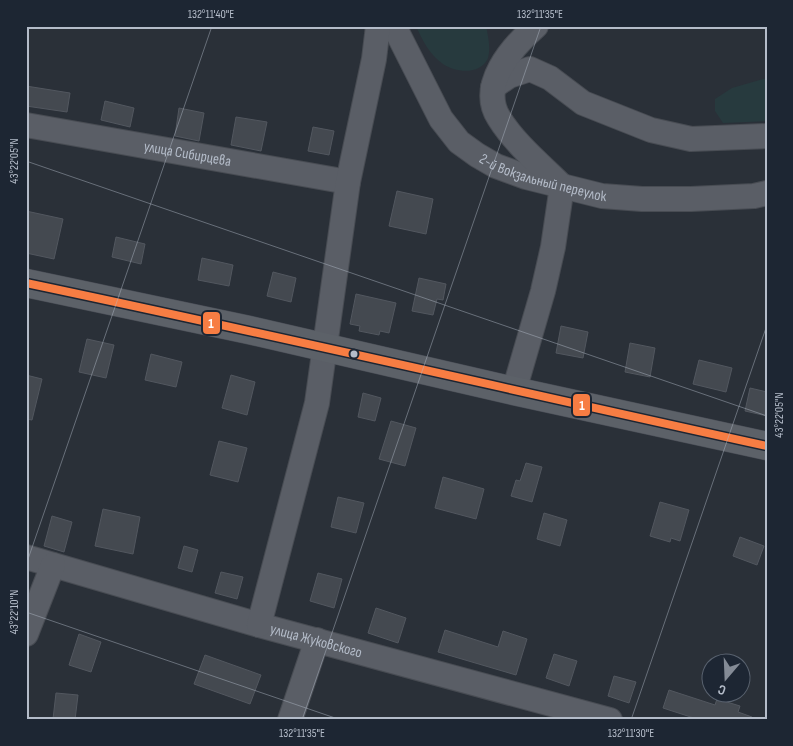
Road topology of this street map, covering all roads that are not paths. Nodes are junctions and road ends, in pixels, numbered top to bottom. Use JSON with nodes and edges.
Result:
{"nodes":[{"id":1,"x":378,"y":26,"type":"edge"},
{"id":2,"x":394,"y":26,"type":"edge"},
{"id":3,"x":536,"y":26,"type":"edge"},
{"id":4,"x":493,"y":86,"type":"junction"},
{"id":5,"x":26,"y":125,"type":"edge"},
{"id":6,"x":767,"y":136,"type":"edge"},
{"id":7,"x":348,"y":182,"type":"junction"},
{"id":8,"x":562,"y":186,"type":"junction"},
{"id":9,"x":767,"y":193,"type":"edge"},
{"id":10,"x":26,"y":283,"type":"edge"},
{"id":11,"x":325,"y":348,"type":"junction"},
{"id":12,"x":514,"y":391,"type":"junction"},
{"id":13,"x":767,"y":446,"type":"edge"},
{"id":14,"x":26,"y":557,"type":"edge"},
{"id":15,"x":53,"y":565,"type":"junction"},
{"id":16,"x":259,"y":625,"type":"junction"},
{"id":17,"x":26,"y":634,"type":"edge"},
{"id":18,"x":317,"y":640,"type":"junction"},
{"id":19,"x":600,"y":718,"type":"edge"},
{"id":20,"x":290,"y":720,"type":"edge"}],
"edges":[{"from":1,"to":7,"type":"street"},
{"from":2,"to":8,"type":"street","name":"2-й Вокзальный переулок"},
{"from":3,"to":4,"type":"street"},
{"from":4,"to":6,"type":"street"},
{"from":4,"to":8,"type":"street"},
{"from":5,"to":7,"type":"street","name":"улица Сибирцева"},
{"from":7,"to":11,"type":"street"},
{"from":8,"to":9,"type":"street","name":"2-й Вокзальный переулок"},
{"from":8,"to":12,"type":"street"},
{"from":10,"to":11,"type":"main road"},
{"from":11,"to":12,"type":"main road"},
{"from":11,"to":16,"type":"street"},
{"from":12,"to":13,"type":"main road"},
{"from":14,"to":15,"type":"street","name":"улица Жуковского"},
{"from":15,"to":16,"type":"street","name":"улица Жуковского"},
{"from":15,"to":17,"type":"street"},
{"from":16,"to":18,"type":"street","name":"улица Жуковского"},
{"from":18,"to":19,"type":"street","name":"улица Жуковского"},
{"from":18,"to":20,"type":"street"}]}
